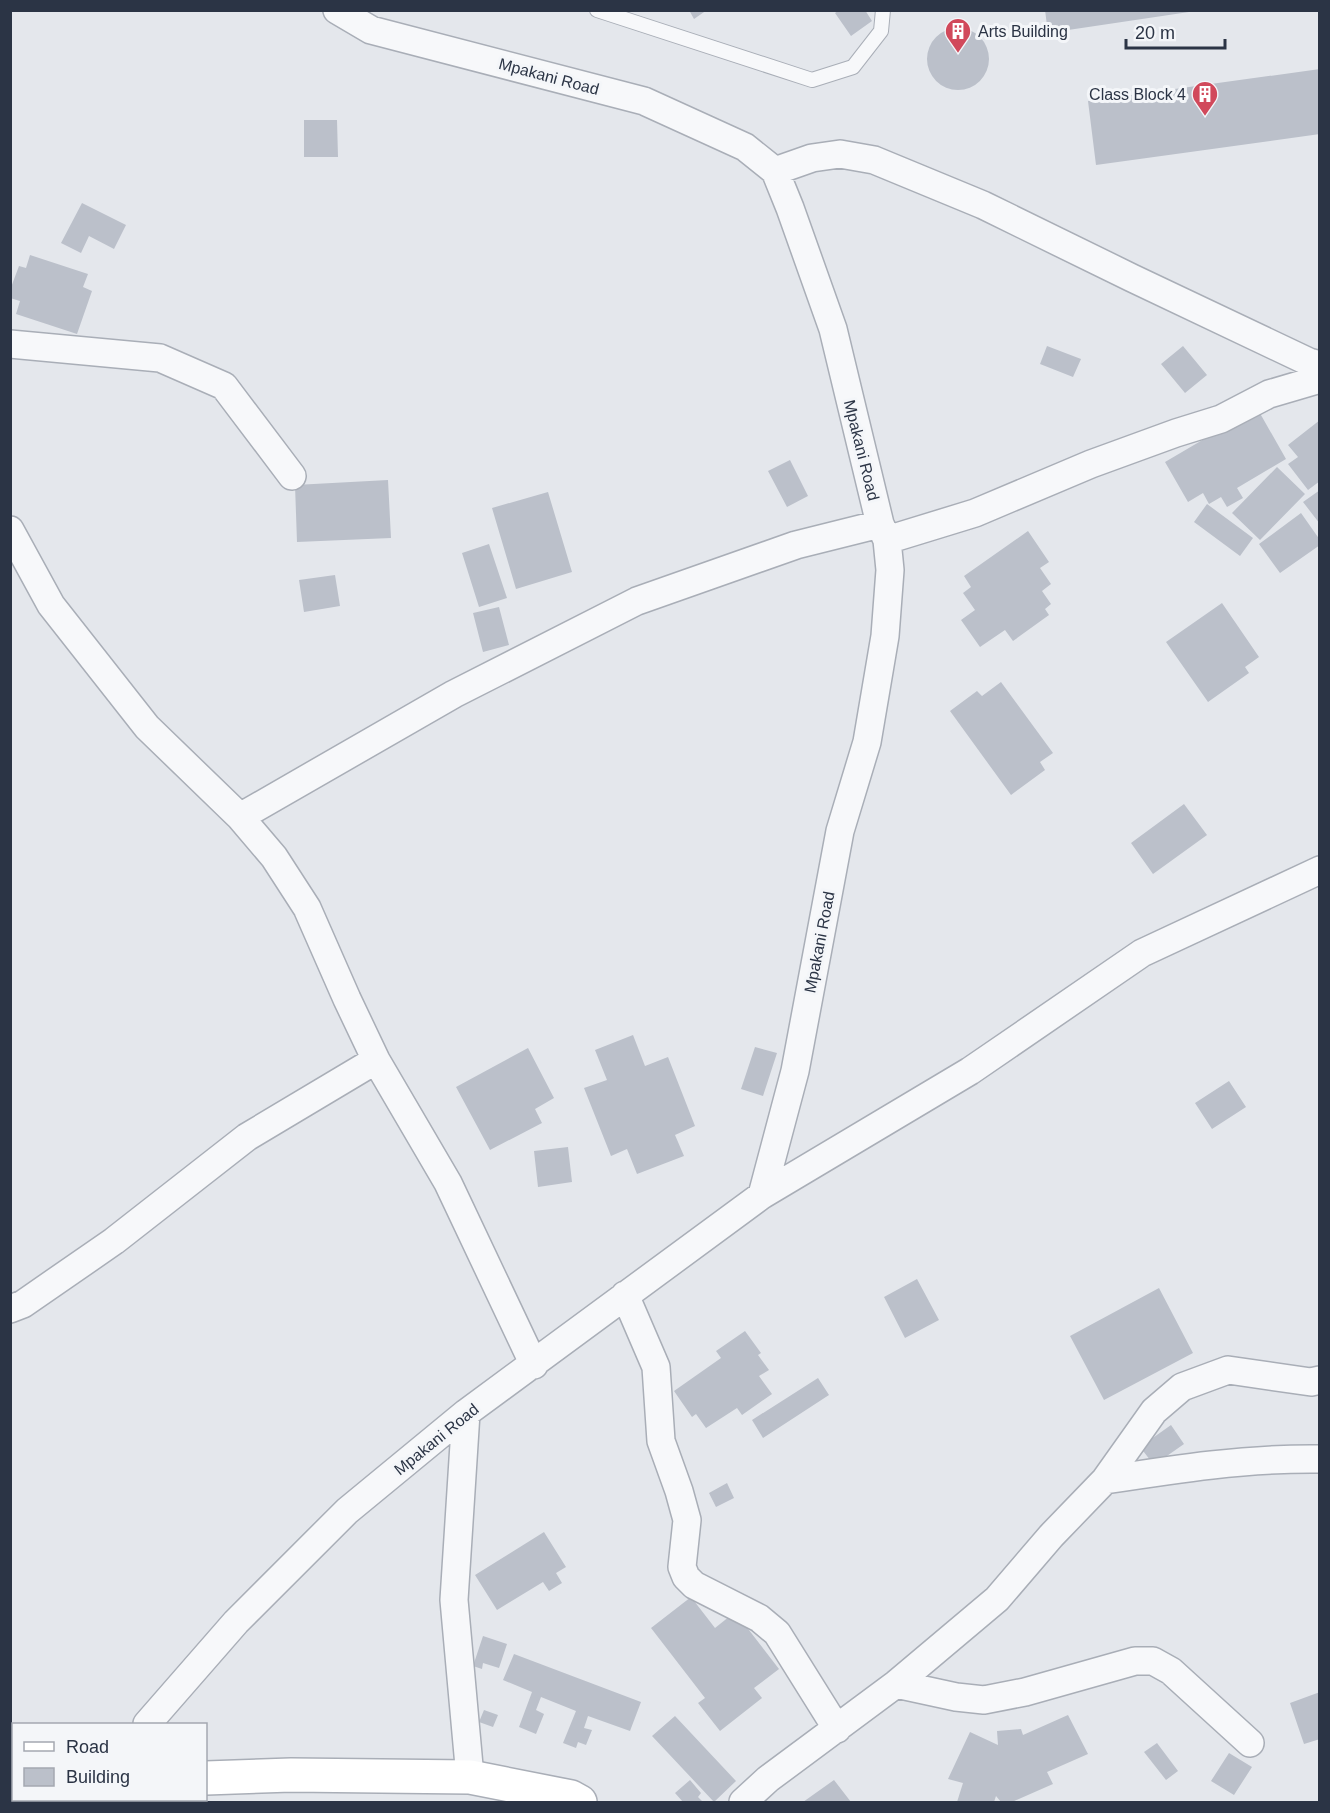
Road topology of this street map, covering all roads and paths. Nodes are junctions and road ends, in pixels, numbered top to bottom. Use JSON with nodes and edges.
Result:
{"nodes":[{"id":1,"x":337,"y":10,"type":"edge"},
{"id":2,"x":597,"y":10,"type":"edge"},
{"id":3,"x":884,"y":10,"type":"edge"},
{"id":4,"x":775,"y":171,"type":"junction"},
{"id":5,"x":10,"y":344,"type":"edge"},
{"id":6,"x":1320,"y":365,"type":"edge"},
{"id":7,"x":1320,"y":379,"type":"edge"},
{"id":8,"x":292,"y":476,"type":"dead end"},
{"id":9,"x":10,"y":530,"type":"edge"},
{"id":10,"x":884,"y":532,"type":"junction"},
{"id":11,"x":240,"y":817,"type":"junction"},
{"id":12,"x":1320,"y":870,"type":"edge"},
{"id":13,"x":376,"y":1060,"type":"junction"},
{"id":14,"x":762,"y":1195,"type":"junction"},
{"id":15,"x":625,"y":1295,"type":"junction"},
{"id":16,"x":10,"y":1309,"type":"edge"},
{"id":17,"x":534,"y":1365,"type":"junction"},
{"id":18,"x":1320,"y":1380,"type":"edge"},
{"id":19,"x":466,"y":1413,"type":"junction"},
{"id":20,"x":1320,"y":1459,"type":"edge"},
{"id":21,"x":1105,"y":1480,"type":"junction"},
{"id":22,"x":896,"y":1684,"type":"junction"},
{"id":23,"x":149,"y":1723,"type":"edge"},
{"id":24,"x":837,"y":1729,"type":"junction"},
{"id":25,"x":1250,"y":1743,"type":"dead end"},
{"id":26,"x":470,"y":1777,"type":"junction"},
{"id":27,"x":207,"y":1778,"type":"edge"},
{"id":28,"x":580,"y":1803,"type":"edge"},
{"id":29,"x":743,"y":1803,"type":"edge"}],
"edges":[{"from":1,"to":4,"type":"street","name":"Mpakani Road"},
{"from":2,"to":3,"type":"lane"},
{"from":4,"to":6,"type":"street"},
{"from":4,"to":10,"type":"street","name":"Mpakani Road"},
{"from":5,"to":8,"type":"street"},
{"from":7,"to":10,"type":"street"},
{"from":9,"to":11,"type":"street"},
{"from":10,"to":11,"type":"street"},
{"from":10,"to":14,"type":"street","name":"Mpakani Road"},
{"from":11,"to":13,"type":"street"},
{"from":12,"to":14,"type":"street","name":"Mpakani Road"},
{"from":13,"to":16,"type":"street"},
{"from":13,"to":17,"type":"street"},
{"from":14,"to":15,"type":"street","name":"Mpakani Road"},
{"from":15,"to":17,"type":"street","name":"Mpakani Road"},
{"from":15,"to":24,"type":"street"},
{"from":17,"to":19,"type":"street","name":"Mpakani Road"},
{"from":18,"to":21,"type":"street"},
{"from":19,"to":23,"type":"street","name":"Mpakani Road"},
{"from":19,"to":26,"type":"street"},
{"from":20,"to":21,"type":"street"},
{"from":21,"to":22,"type":"street"},
{"from":22,"to":24,"type":"street"},
{"from":22,"to":25,"type":"street"},
{"from":24,"to":29,"type":"street"},
{"from":26,"to":27,"type":"street"},
{"from":26,"to":28,"type":"street"}]}
